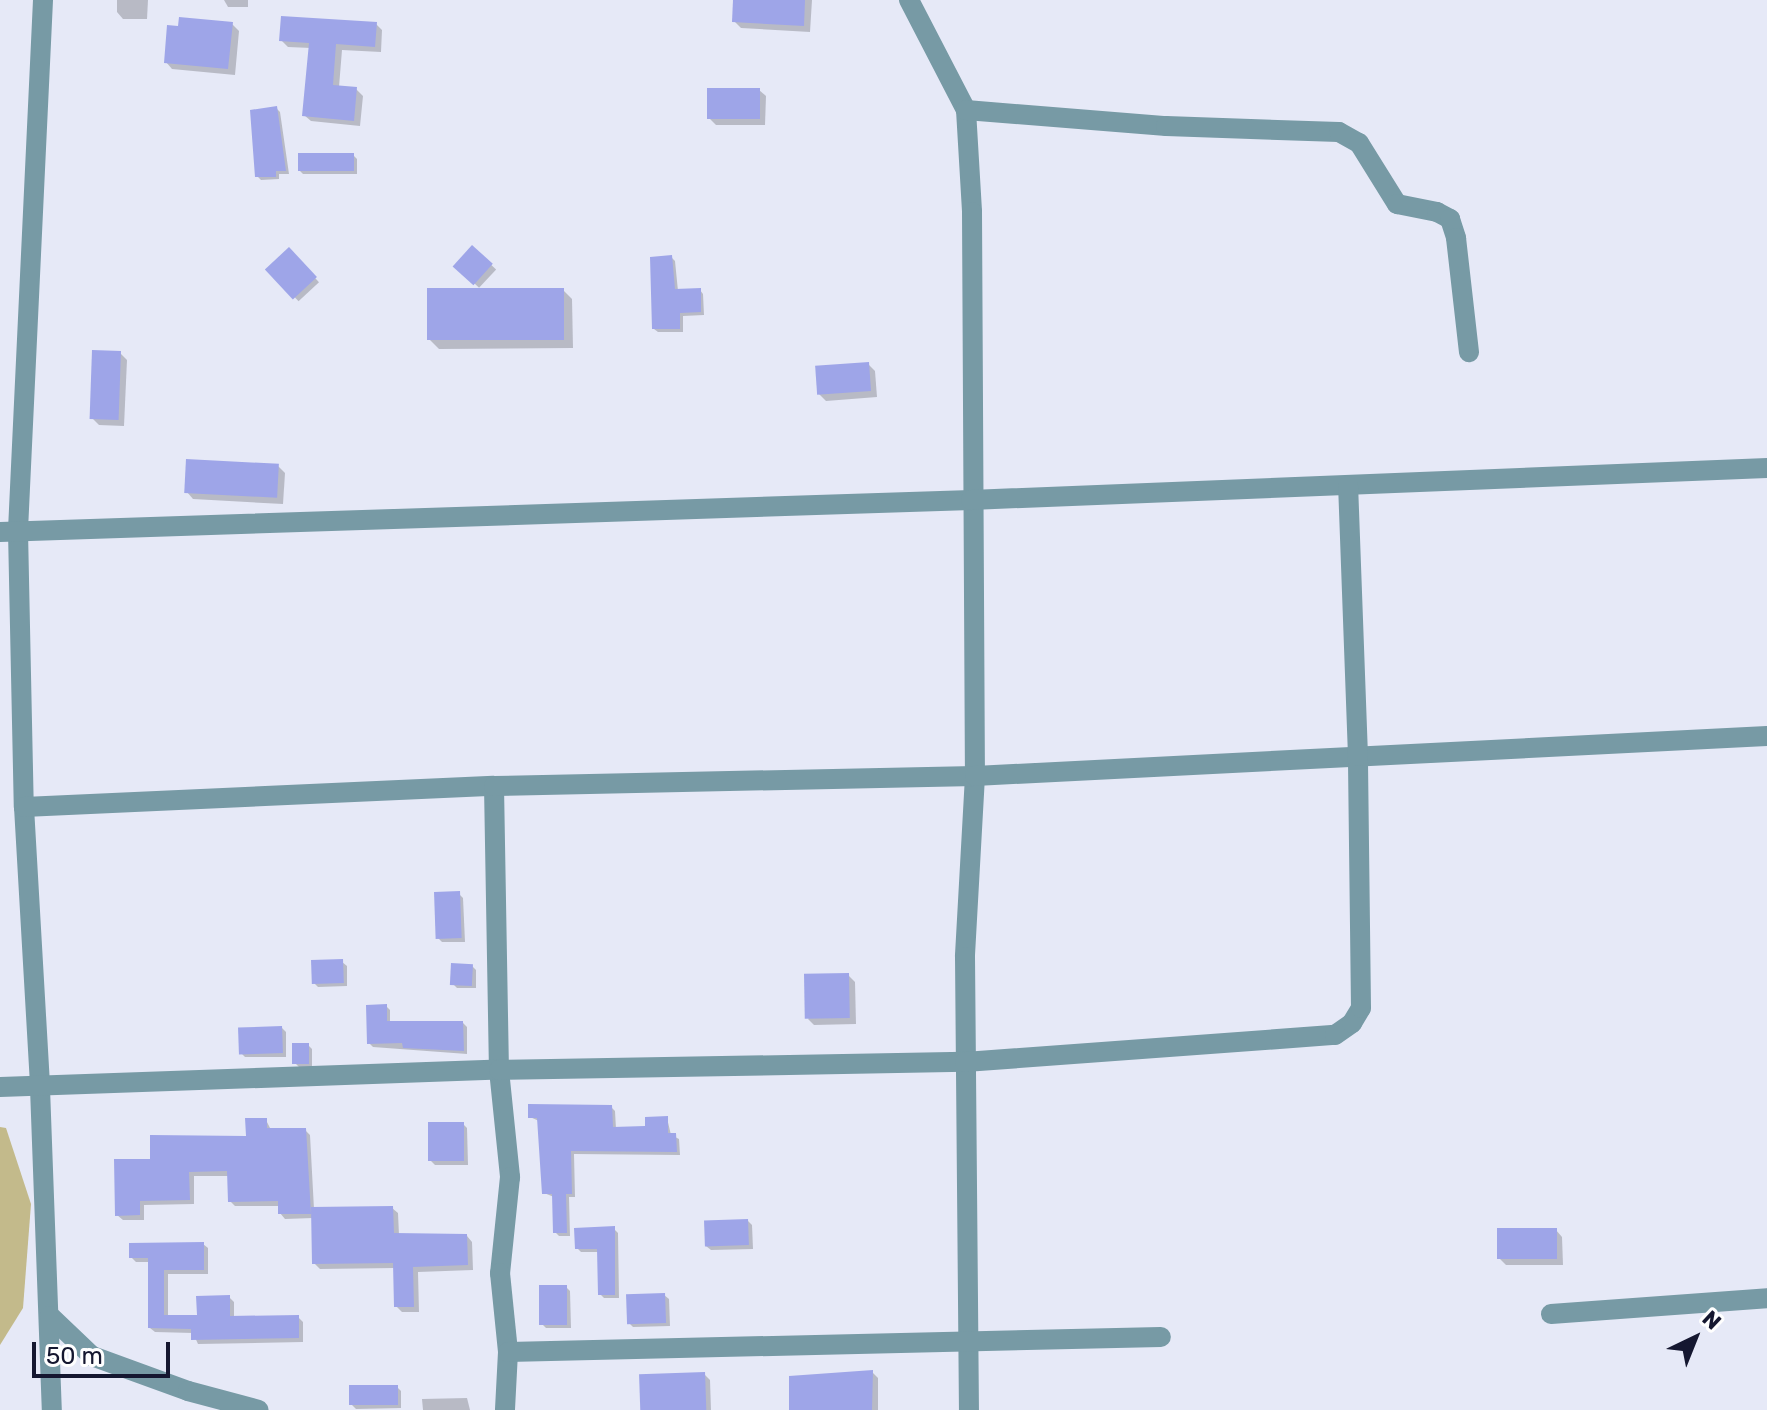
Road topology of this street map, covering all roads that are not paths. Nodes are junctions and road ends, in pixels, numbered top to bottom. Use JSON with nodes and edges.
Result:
{"nodes":[{"id":1,"x":43,"y":0,"type":"edge"},
{"id":2,"x":909,"y":0,"type":"edge"},
{"id":3,"x":966,"y":110,"type":"junction"},
{"id":4,"x":1469,"y":352,"type":"dead end"},
{"id":5,"x":1767,"y":468,"type":"edge"},
{"id":6,"x":1348,"y":486,"type":"junction"},
{"id":7,"x":971,"y":500,"type":"junction"},
{"id":8,"x":9,"y":532,"type":"edge"},
{"id":9,"x":1767,"y":736,"type":"edge"},
{"id":10,"x":1358,"y":756,"type":"junction"},
{"id":11,"x":975,"y":776,"type":"junction"},
{"id":12,"x":494,"y":786,"type":"junction"},
{"id":13,"x":24,"y":807,"type":"junction"},
{"id":14,"x":965,"y":1062,"type":"junction"},
{"id":15,"x":499,"y":1070,"type":"junction"},
{"id":16,"x":0,"y":1087,"type":"edge"},
{"id":17,"x":40,"y":1088,"type":"junction"},
{"id":18,"x":1767,"y":1298,"type":"edge"},
{"id":19,"x":1551,"y":1314,"type":"dead end"},
{"id":20,"x":50,"y":1316,"type":"junction"},
{"id":21,"x":1161,"y":1337,"type":"dead end"},
{"id":22,"x":969,"y":1338,"type":"junction"},
{"id":23,"x":508,"y":1352,"type":"junction"},
{"id":24,"x":52,"y":1410,"type":"edge"},
{"id":25,"x":259,"y":1410,"type":"edge"},
{"id":26,"x":505,"y":1410,"type":"edge"},
{"id":27,"x":969,"y":1410,"type":"edge"}],
"edges":[{"from":1,"to":8,"type":"street"},
{"from":2,"to":3,"type":"street"},
{"from":3,"to":4,"type":"street"},
{"from":3,"to":7,"type":"street"},
{"from":5,"to":6,"type":"street"},
{"from":6,"to":7,"type":"street"},
{"from":6,"to":10,"type":"street"},
{"from":7,"to":8,"type":"street"},
{"from":7,"to":11,"type":"street"},
{"from":8,"to":13,"type":"street"},
{"from":9,"to":10,"type":"street"},
{"from":10,"to":11,"type":"street"},
{"from":10,"to":14,"type":"street"},
{"from":11,"to":12,"type":"street"},
{"from":11,"to":14,"type":"street"},
{"from":12,"to":13,"type":"street"},
{"from":12,"to":15,"type":"street"},
{"from":13,"to":17,"type":"street"},
{"from":14,"to":15,"type":"street"},
{"from":14,"to":22,"type":"street"},
{"from":15,"to":17,"type":"street"},
{"from":15,"to":23,"type":"street"},
{"from":16,"to":17,"type":"street"},
{"from":17,"to":20,"type":"street"},
{"from":18,"to":19,"type":"street"},
{"from":20,"to":24,"type":"street"},
{"from":20,"to":25,"type":"street"},
{"from":21,"to":22,"type":"street"},
{"from":22,"to":23,"type":"street"},
{"from":22,"to":27,"type":"street"},
{"from":23,"to":26,"type":"street"}]}
